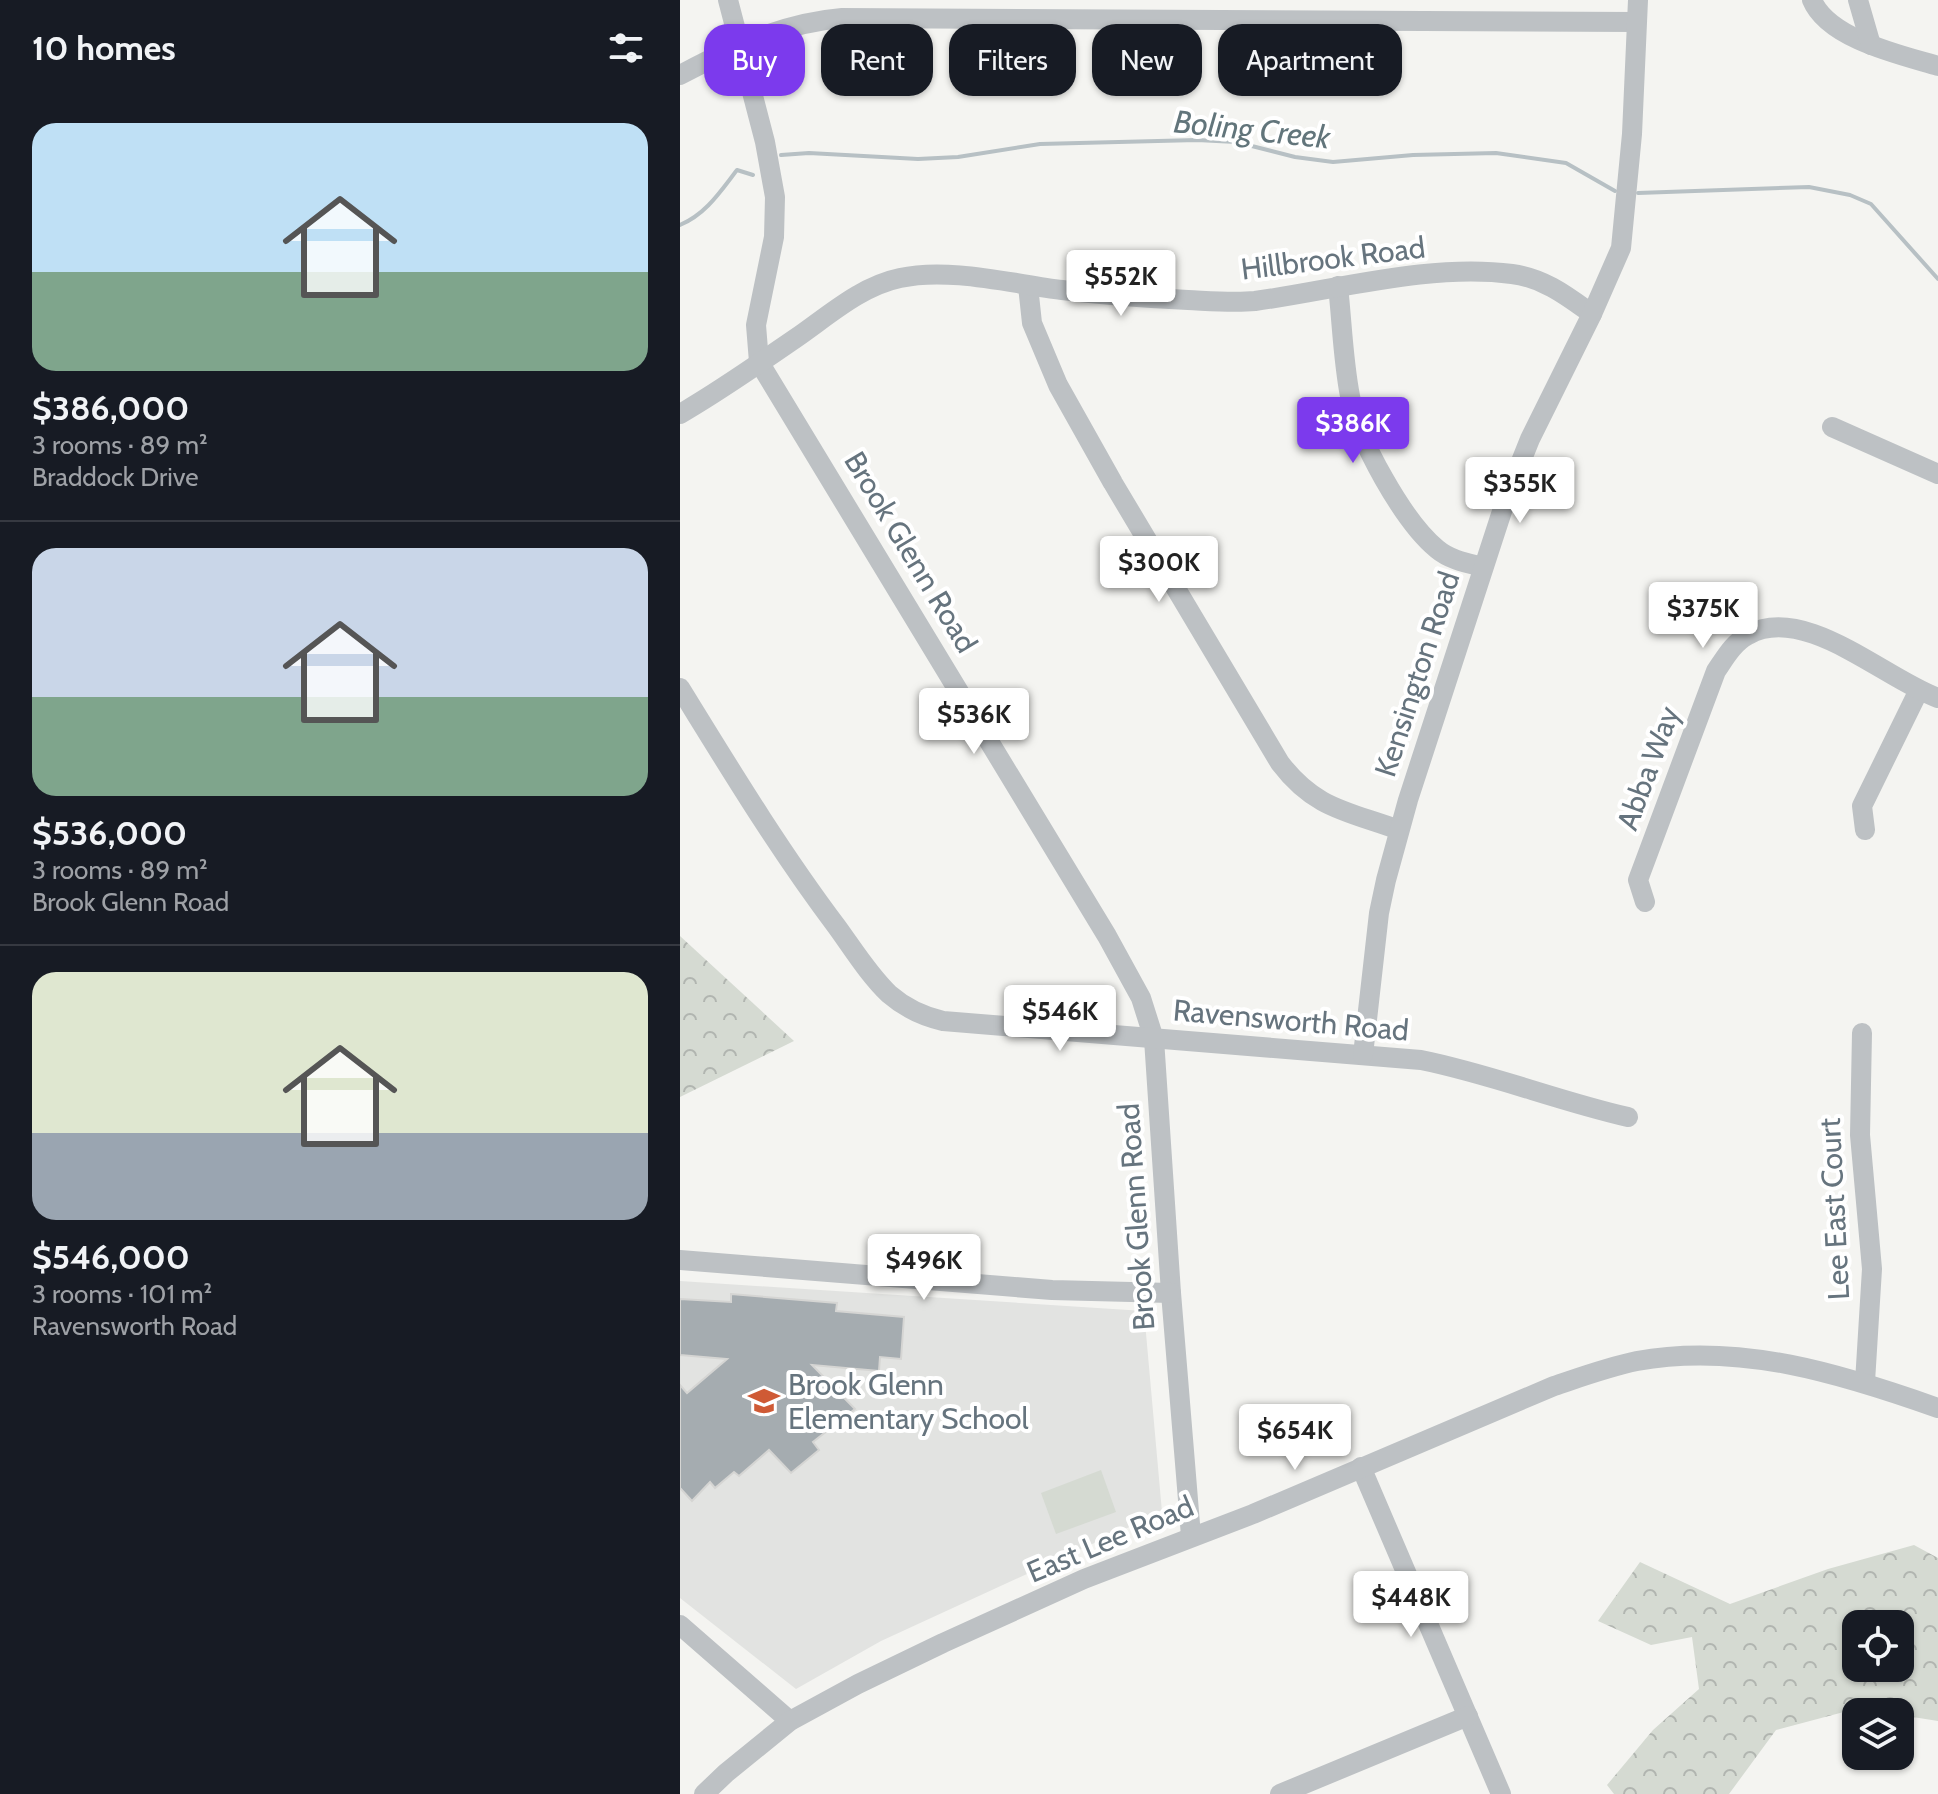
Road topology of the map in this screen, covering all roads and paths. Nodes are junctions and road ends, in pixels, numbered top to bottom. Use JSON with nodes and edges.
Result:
{"nodes":[{"id":1,"x":728,"y":0,"type":"edge"},
{"id":2,"x":1638,"y":0,"type":"edge"},
{"id":3,"x":1812,"y":0,"type":"edge"},
{"id":4,"x":1858,"y":0,"type":"edge"},
{"id":5,"x":1636,"y":22,"type":"junction"},
{"id":6,"x":735,"y":24,"type":"edge"},
{"id":7,"x":802,"y":24,"type":"edge"},
{"id":8,"x":1871,"y":45,"type":"junction"},
{"id":9,"x":704,"y":63,"type":"edge"},
{"id":10,"x":1938,"y":66,"type":"edge"},
{"id":11,"x":680,"y":75,"type":"edge"},
{"id":12,"x":753,"y":96,"type":"edge"},
{"id":13,"x":1028,"y":286,"type":"junction"},
{"id":14,"x":1338,"y":286,"type":"junction"},
{"id":15,"x":1592,"y":314,"type":"junction"},
{"id":16,"x":759,"y":362,"type":"junction"},
{"id":17,"x":680,"y":414,"type":"edge"},
{"id":18,"x":1832,"y":427,"type":"dead end"},
{"id":19,"x":1938,"y":474,"type":"edge"},
{"id":20,"x":1483,"y":567,"type":"junction"},
{"id":21,"x":680,"y":688,"type":"edge"},
{"id":22,"x":1929,"y":694,"type":"edge"},
{"id":23,"x":1399,"y":830,"type":"junction"},
{"id":24,"x":1865,"y":830,"type":"dead end"},
{"id":25,"x":1645,"y":902,"type":"dead end"},
{"id":26,"x":1862,"y":1033,"type":"dead end"},
{"id":27,"x":1154,"y":1039,"type":"junction"},
{"id":28,"x":1363,"y":1055,"type":"junction"},
{"id":29,"x":1628,"y":1117,"type":"dead end"},
{"id":30,"x":680,"y":1260,"type":"edge"},
{"id":31,"x":1171,"y":1293,"type":"junction"},
{"id":32,"x":1865,"y":1382,"type":"junction"},
{"id":33,"x":1938,"y":1408,"type":"edge"},
{"id":34,"x":1361,"y":1467,"type":"junction"},
{"id":35,"x":1191,"y":1536,"type":"junction"},
{"id":36,"x":680,"y":1625,"type":"edge"},
{"id":37,"x":1468,"y":1716,"type":"junction"},
{"id":38,"x":790,"y":1721,"type":"junction"},
{"id":39,"x":704,"y":1794,"type":"edge"},
{"id":40,"x":1280,"y":1794,"type":"edge"},
{"id":41,"x":1501,"y":1794,"type":"edge"}],
"edges":[{"from":1,"to":6,"type":"street","name":"Brook Glenn Road"},
{"from":2,"to":5,"type":"street","name":"Kensington Road"},
{"from":3,"to":8,"type":"street"},
{"from":4,"to":8,"type":"street"},
{"from":5,"to":7,"type":"street"},
{"from":5,"to":15,"type":"street","name":"Kensington Road"},
{"from":8,"to":10,"type":"street"},
{"from":9,"to":11,"type":"street"},
{"from":12,"to":16,"type":"street","name":"Brook Glenn Road"},
{"from":13,"to":14,"type":"street","name":"Hillbrook Road"},
{"from":13,"to":16,"type":"street","name":"Hillbrook Road"},
{"from":13,"to":23,"type":"street"},
{"from":14,"to":15,"type":"street","name":"Hillbrook Road"},
{"from":14,"to":20,"type":"street"},
{"from":15,"to":20,"type":"street","name":"Kensington Road"},
{"from":16,"to":17,"type":"street","name":"Hillbrook Road"},
{"from":16,"to":27,"type":"street","name":"Brook Glenn Road"},
{"from":18,"to":19,"type":"street"},
{"from":20,"to":23,"type":"street","name":"Kensington Road"},
{"from":21,"to":27,"type":"street","name":"Ravensworth Road"},
{"from":22,"to":24,"type":"street"},
{"from":22,"to":25,"type":"street","name":"Abba Way"},
{"from":23,"to":28,"type":"street","name":"Kensington Road"},
{"from":26,"to":32,"type":"street","name":"Lee East Court"},
{"from":27,"to":28,"type":"street","name":"Ravensworth Road"},
{"from":27,"to":31,"type":"street","name":"Brook Glenn Road"},
{"from":28,"to":29,"type":"street","name":"Ravensworth Road"},
{"from":30,"to":31,"type":"street"},
{"from":31,"to":35,"type":"street","name":"Brook Glenn Road"},
{"from":32,"to":33,"type":"street","name":"East Lee Road"},
{"from":32,"to":34,"type":"street","name":"East Lee Road"},
{"from":34,"to":35,"type":"street","name":"East Lee Road"},
{"from":34,"to":37,"type":"street"},
{"from":35,"to":38,"type":"street","name":"East Lee Road"},
{"from":36,"to":38,"type":"street"},
{"from":37,"to":40,"type":"street"},
{"from":37,"to":41,"type":"street"},
{"from":38,"to":39,"type":"street","name":"East Lee Road"}]}
